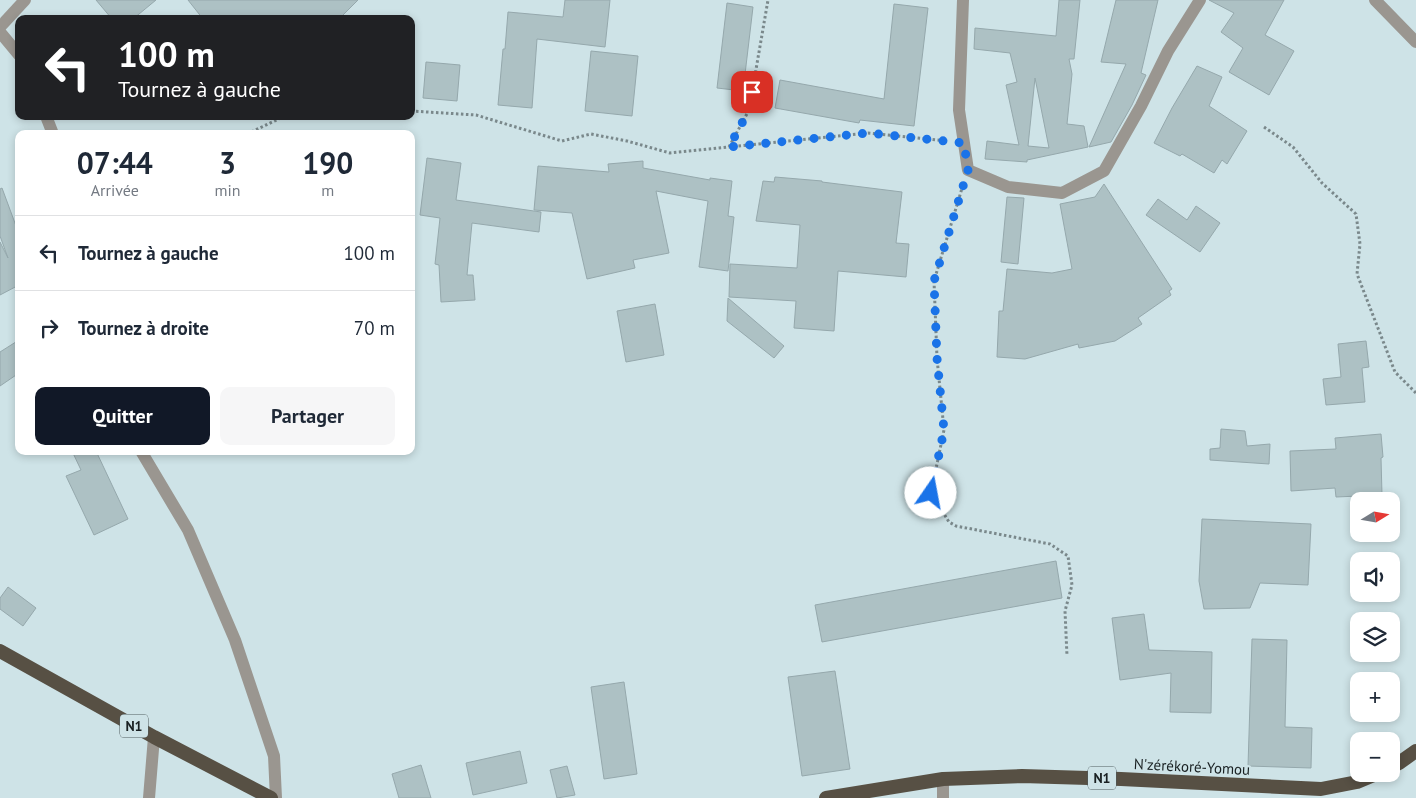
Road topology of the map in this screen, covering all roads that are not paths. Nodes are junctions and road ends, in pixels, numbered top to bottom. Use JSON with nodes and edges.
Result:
{"nodes":[{"id":1,"x":26,"y":0,"type":"edge"},
{"id":2,"x":963,"y":0,"type":"edge"},
{"id":3,"x":1200,"y":0,"type":"edge"},
{"id":4,"x":1375,"y":0,"type":"edge"},
{"id":5,"x":0,"y":27,"type":"edge"},
{"id":6,"x":0,"y":32,"type":"edge"},
{"id":7,"x":1416,"y":42,"type":"edge"},
{"id":8,"x":15,"y":50,"type":"edge"},
{"id":9,"x":143,"y":455,"type":"edge"},
{"id":10,"x":0,"y":651,"type":"edge"},
{"id":11,"x":154,"y":737,"type":"junction"},
{"id":12,"x":1416,"y":751,"type":"edge"},
{"id":13,"x":1400,"y":763,"type":"edge"},
{"id":14,"x":943,"y":779,"type":"junction"},
{"id":15,"x":1357,"y":782,"type":"edge"},
{"id":16,"x":1285,"y":793,"type":"edge"},
{"id":17,"x":149,"y":798,"type":"edge"},
{"id":18,"x":271,"y":798,"type":"edge"},
{"id":19,"x":276,"y":798,"type":"edge"},
{"id":20,"x":826,"y":798,"type":"edge"},
{"id":21,"x":943,"y":798,"type":"edge"}],
"edges":[{"from":1,"to":5,"type":"street"},
{"from":2,"to":3,"type":"street"},
{"from":4,"to":7,"type":"street"},
{"from":6,"to":8,"type":"street"},
{"from":9,"to":19,"type":"street"},
{"from":10,"to":11,"type":"highway","number":"N1"},
{"from":11,"to":17,"type":"street"},
{"from":11,"to":18,"type":"highway","number":"N1"},
{"from":12,"to":13,"type":"highway"},
{"from":14,"to":16,"type":"highway","name":"N'zérékoré-Yomou","number":"N1"},
{"from":14,"to":20,"type":"highway","name":"N'zérékoré-Yomou","number":"N1"},
{"from":14,"to":21,"type":"street"},
{"from":15,"to":16,"type":"highway","name":"N'zérékoré-Yomou","number":"N1"}]}
